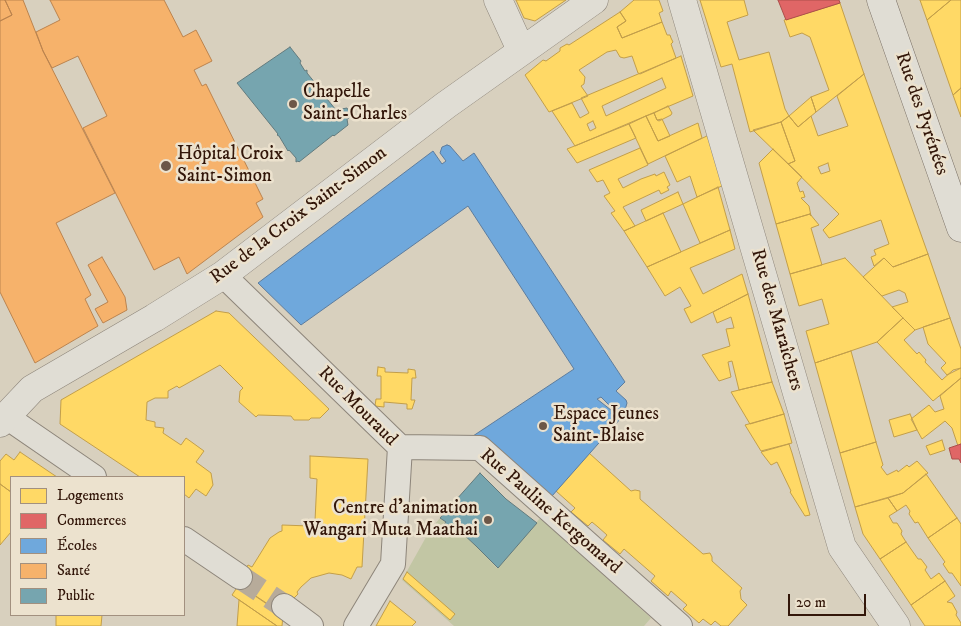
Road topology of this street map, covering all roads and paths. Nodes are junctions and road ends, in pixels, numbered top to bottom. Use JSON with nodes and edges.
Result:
{"nodes":[{"id":1,"x":498,"y":0,"type":"edge"},
{"id":2,"x":594,"y":0,"type":"edge"},
{"id":3,"x":682,"y":0,"type":"edge"},
{"id":4,"x":881,"y":0,"type":"edge"},
{"id":5,"x":521,"y":50,"type":"junction"},
{"id":6,"x":961,"y":228,"type":"edge"},
{"id":7,"x":223,"y":275,"type":"junction"},
{"id":8,"x":2,"y":416,"type":"edge"},
{"id":9,"x":400,"y":447,"type":"junction"},
{"id":10,"x":92,"y":476,"type":"edge"},
{"id":11,"x":185,"y":540,"type":"edge"},
{"id":12,"x":240,"y":577,"type":"tunnel mouth"},
{"id":13,"x":284,"y":606,"type":"tunnel mouth"},
{"id":14,"x":311,"y":626,"type":"edge"},
{"id":15,"x":356,"y":626,"type":"edge"},
{"id":16,"x":680,"y":626,"type":"edge"},
{"id":17,"x":896,"y":626,"type":"edge"}],
"edges":[{"from":1,"to":5,"type":"street"},
{"from":2,"to":5,"type":"street","name":"Rue de la Croix Saint-Simon"},
{"from":3,"to":17,"type":"street","name":"Rue des Maraîchers"},
{"from":4,"to":6,"type":"street","name":"Rue des Pyrénées"},
{"from":5,"to":7,"type":"street","name":"Rue de la Croix Saint-Simon"},
{"from":7,"to":8,"type":"street","name":"Rue de la Croix Saint-Simon"},
{"from":7,"to":9,"type":"street","name":"Rue Mouraud"},
{"from":8,"to":10,"type":"street"},
{"from":9,"to":15,"type":"street","name":"Rue Mouraud"},
{"from":9,"to":16,"type":"street","name":"Rue Pauline Kergomard"},
{"from":11,"to":12,"type":"street"},
{"from":13,"to":14,"type":"street"}]}
